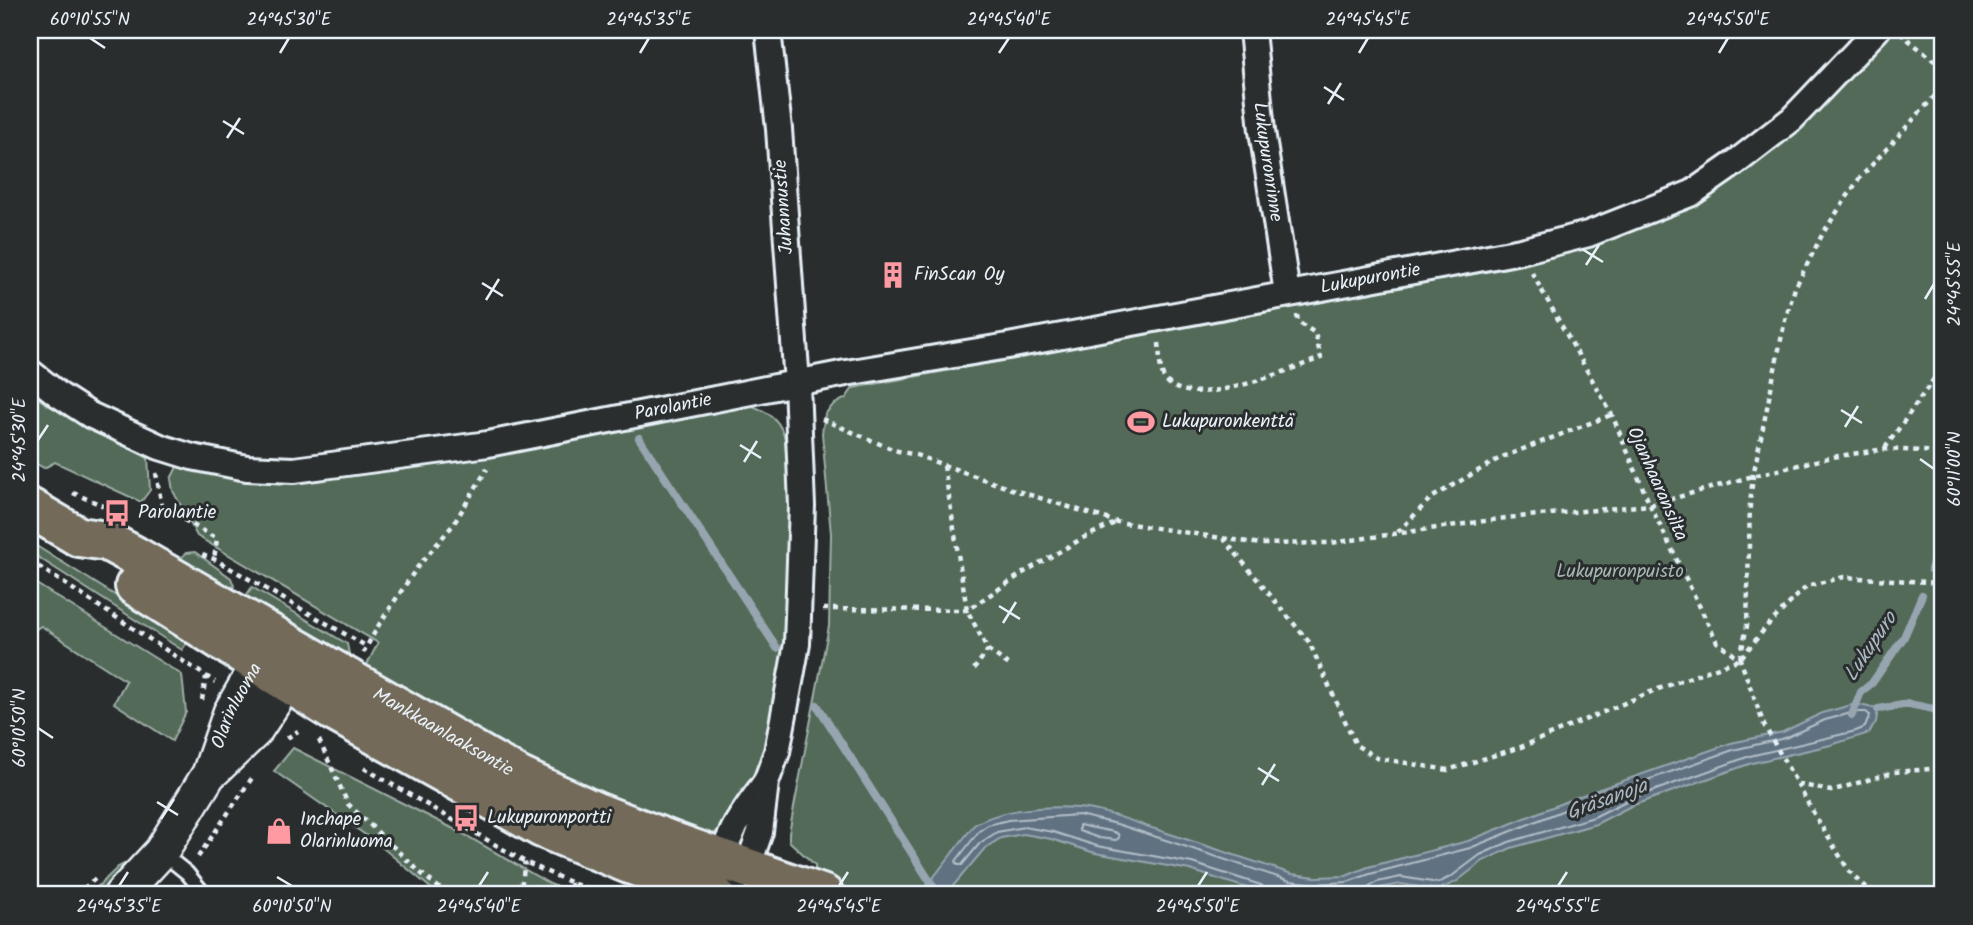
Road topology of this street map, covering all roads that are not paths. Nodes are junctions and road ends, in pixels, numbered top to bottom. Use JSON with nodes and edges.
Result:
{"nodes":[{"id":1,"x":768,"y":30,"type":"edge"},
{"id":2,"x":1252,"y":30,"type":"edge"},
{"id":3,"x":1877,"y":30,"type":"edge"},
{"id":4,"x":1287,"y":293,"type":"junction"},
{"id":5,"x":30,"y":372,"type":"edge"},
{"id":6,"x":797,"y":384,"type":"junction"},
{"id":7,"x":30,"y":508,"type":"edge"},
{"id":8,"x":278,"y":663,"type":"junction"},
{"id":9,"x":161,"y":852,"type":"junction"},
{"id":10,"x":725,"y":883,"type":"edge"},
{"id":11,"x":110,"y":886,"type":"edge"},
{"id":12,"x":205,"y":895,"type":"edge"},
{"id":13,"x":824,"y":895,"type":"edge"}],
"edges":[{"from":1,"to":6,"type":"street","name":"Juhannustie"},
{"from":2,"to":4,"type":"street","name":"Lukupuronrinne"},
{"from":3,"to":4,"type":"street","name":"Lukupurontie"},
{"from":4,"to":6,"type":"street","name":"Lukupurontie"},
{"from":5,"to":6,"type":"street","name":"Parolantie"},
{"from":6,"to":10,"type":"street"},
{"from":7,"to":8,"type":"main road","name":"Mankkaanlaaksontie"},
{"from":8,"to":9,"type":"main road","name":"Olarinluoma"},
{"from":8,"to":10,"type":"main road","name":"Mankkaanlaaksontie"},
{"from":9,"to":11,"type":"main road","name":"Olarinluoma"},
{"from":9,"to":12,"type":"lane"},
{"from":10,"to":13,"type":"main road","name":"Mankkaanlaaksontie"}]}
